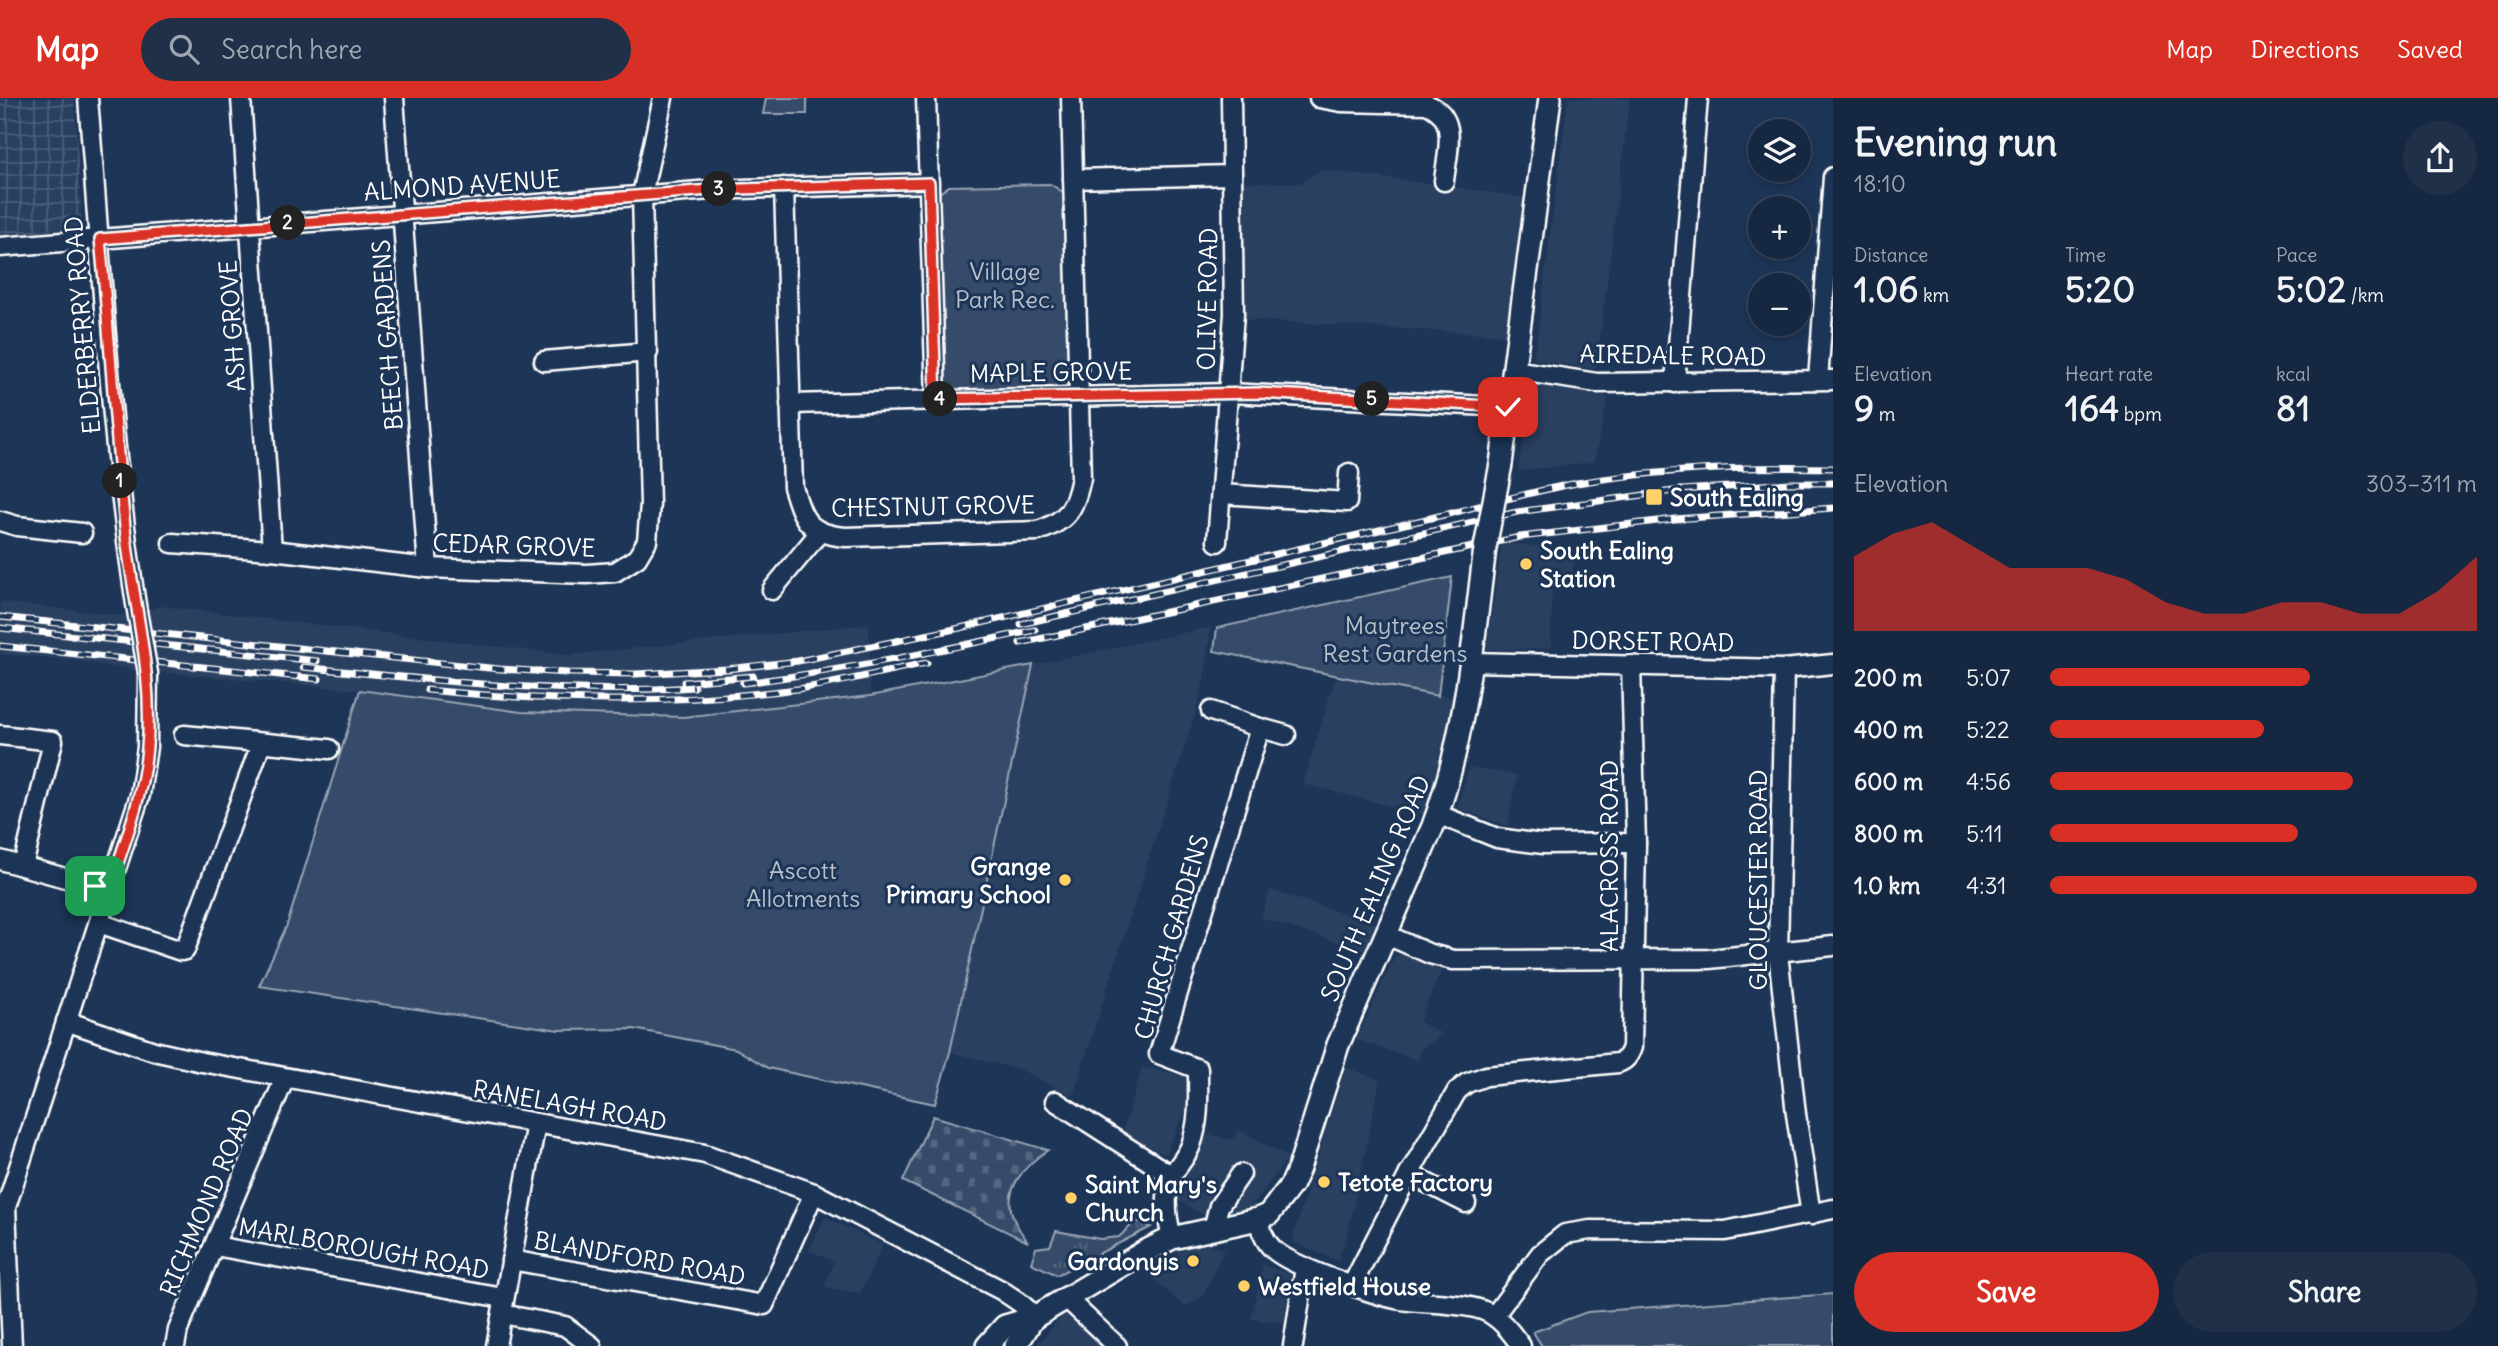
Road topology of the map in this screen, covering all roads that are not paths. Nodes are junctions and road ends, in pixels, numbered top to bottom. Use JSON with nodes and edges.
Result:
{"nodes":[{"id":1,"x":88,"y":98,"type":"edge"},
{"id":2,"x":241,"y":98,"type":"edge"},
{"id":3,"x":394,"y":98,"type":"edge"},
{"id":4,"x":663,"y":98,"type":"edge"},
{"id":5,"x":926,"y":98,"type":"edge"},
{"id":6,"x":1071,"y":98,"type":"edge"},
{"id":7,"x":1231,"y":98,"type":"edge"},
{"id":8,"x":1320,"y":98,"type":"edge"},
{"id":9,"x":1550,"y":98,"type":"edge"},
{"id":10,"x":1698,"y":98,"type":"edge"},
{"id":11,"x":1233,"y":176,"type":"junction"},
{"id":12,"x":1833,"y":177,"type":"edge"},
{"id":13,"x":1073,"y":179,"type":"junction"},
{"id":14,"x":1444,"y":181,"type":"dead end"},
{"id":15,"x":929,"y":183,"type":"junction"},
{"id":16,"x":784,"y":187,"type":"junction"},
{"id":17,"x":642,"y":195,"type":"junction"},
{"id":18,"x":402,"y":214,"type":"junction"},
{"id":19,"x":250,"y":226,"type":"junction"},
{"id":20,"x":100,"y":239,"type":"junction"},
{"id":21,"x":0,"y":247,"type":"edge"},
{"id":22,"x":648,"y":352,"type":"junction"},
{"id":23,"x":544,"y":360,"type":"dead end"},
{"id":24,"x":1513,"y":370,"type":"junction"},
{"id":25,"x":1826,"y":380,"type":"edge"},
{"id":26,"x":1675,"y":383,"type":"junction"},
{"id":27,"x":1229,"y":393,"type":"junction"},
{"id":28,"x":1080,"y":397,"type":"junction"},
{"id":29,"x":936,"y":399,"type":"junction"},
{"id":30,"x":790,"y":404,"type":"junction"},
{"id":31,"x":1508,"y":407,"type":"junction"},
{"id":32,"x":1349,"y":473,"type":"dead end"},
{"id":33,"x":1221,"y":494,"type":"junction"},
{"id":34,"x":0,"y":520,"type":"edge"},
{"id":35,"x":82,"y":533,"type":"dead end"},
{"id":36,"x":820,"y":533,"type":"junction"},
{"id":37,"x":1217,"y":542,"type":"dead end"},
{"id":38,"x":172,"y":543,"type":"dead end"},
{"id":39,"x":272,"y":550,"type":"junction"},
{"id":40,"x":428,"y":568,"type":"junction"},
{"id":41,"x":772,"y":590,"type":"dead end"},
{"id":42,"x":1471,"y":662,"type":"junction"},
{"id":43,"x":1833,"y":664,"type":"edge"},
{"id":44,"x":1631,"y":666,"type":"junction"},
{"id":45,"x":1784,"y":669,"type":"junction"},
{"id":46,"x":1211,"y":711,"type":"dead end"},
{"id":47,"x":1260,"y":728,"type":"junction"},
{"id":48,"x":0,"y":735,"type":"edge"},
{"id":49,"x":184,"y":735,"type":"dead end"},
{"id":50,"x":1286,"y":735,"type":"dead end"},
{"id":51,"x":261,"y":744,"type":"junction"},
{"id":52,"x":329,"y":749,"type":"dead end"},
{"id":53,"x":1437,"y":814,"type":"junction"},
{"id":54,"x":1636,"y":843,"type":"junction"},
{"id":55,"x":0,"y":860,"type":"edge"},
{"id":56,"x":23,"y":866,"type":"junction"},
{"id":57,"x":109,"y":890,"type":"junction"},
{"id":58,"x":99,"y":923,"type":"junction"},
{"id":59,"x":1387,"y":935,"type":"junction"},
{"id":60,"x":1833,"y":946,"type":"edge"},
{"id":61,"x":1778,"y":953,"type":"junction"},
{"id":62,"x":1633,"y":960,"type":"junction"},
{"id":63,"x":66,"y":1021,"type":"junction"},
{"id":64,"x":285,"y":1078,"type":"junction"},
{"id":65,"x":1055,"y":1101,"type":"dead end"},
{"id":66,"x":536,"y":1123,"type":"junction"},
{"id":67,"x":1241,"y":1174,"type":"dead end"},
{"id":68,"x":1409,"y":1174,"type":"junction"},
{"id":69,"x":1172,"y":1176,"type":"junction"},
{"id":70,"x":814,"y":1193,"type":"junction"},
{"id":71,"x":1466,"y":1203,"type":"dead end"},
{"id":72,"x":3,"y":1207,"type":"edge"},
{"id":73,"x":1833,"y":1209,"type":"edge"},
{"id":74,"x":1811,"y":1214,"type":"junction"},
{"id":75,"x":1258,"y":1219,"type":"junction"},
{"id":76,"x":1213,"y":1229,"type":"junction"},
{"id":77,"x":1172,"y":1238,"type":"junction"},
{"id":78,"x":215,"y":1246,"type":"junction"},
{"id":79,"x":511,"y":1261,"type":"junction"},
{"id":80,"x":1305,"y":1267,"type":"junction"},
{"id":81,"x":1352,"y":1285,"type":"junction"},
{"id":82,"x":1065,"y":1297,"type":"junction"},
{"id":83,"x":503,"y":1306,"type":"junction"},
{"id":84,"x":1494,"y":1316,"type":"junction"},
{"id":85,"x":1034,"y":1317,"type":"junction"},
{"id":86,"x":12,"y":1346,"type":"edge"},
{"id":87,"x":174,"y":1346,"type":"edge"},
{"id":88,"x":496,"y":1346,"type":"edge"},
{"id":89,"x":592,"y":1346,"type":"edge"},
{"id":90,"x":987,"y":1346,"type":"edge"},
{"id":91,"x":1016,"y":1346,"type":"edge"},
{"id":92,"x":1117,"y":1346,"type":"edge"},
{"id":93,"x":1293,"y":1346,"type":"edge"},
{"id":94,"x":1521,"y":1346,"type":"edge"}],
"edges":[{"from":1,"to":20,"type":"street","name":"ELDERBERRY ROAD"},
{"from":2,"to":19,"type":"street","name":"ASH GROVE"},
{"from":3,"to":18,"type":"street","name":"BEECH GARDENS"},
{"from":4,"to":17,"type":"street","name":"CEDAR GROVE"},
{"from":5,"to":15,"type":"street"},
{"from":6,"to":13,"type":"street","name":"CHESTNUT GROVE"},
{"from":7,"to":11,"type":"street","name":"OLIVE ROAD"},
{"from":8,"to":14,"type":"street"},
{"from":9,"to":24,"type":"main road","name":"SOUTH EALING ROAD"},
{"from":10,"to":26,"type":"street"},
{"from":11,"to":13,"type":"street"},
{"from":11,"to":27,"type":"street","name":"OLIVE ROAD"},
{"from":12,"to":25,"type":"street"},
{"from":13,"to":28,"type":"street","name":"CHESTNUT GROVE"},
{"from":15,"to":16,"type":"street","name":"ALMOND AVENUE"},
{"from":15,"to":29,"type":"street"},
{"from":16,"to":17,"type":"street","name":"ALMOND AVENUE"},
{"from":16,"to":30,"type":"street","name":"CHESTNUT GROVE"},
{"from":17,"to":18,"type":"street","name":"ALMOND AVENUE"},
{"from":17,"to":22,"type":"street","name":"CEDAR GROVE"},
{"from":18,"to":19,"type":"street","name":"ALMOND AVENUE"},
{"from":18,"to":40,"type":"street","name":"BEECH GARDENS"},
{"from":19,"to":20,"type":"street","name":"ALMOND AVENUE"},
{"from":19,"to":39,"type":"street","name":"ASH GROVE"},
{"from":20,"to":21,"type":"street","name":"ALMOND AVENUE"},
{"from":20,"to":57,"type":"street","name":"ELDERBERRY ROAD","bridge":true},
{"from":22,"to":23,"type":"street"},
{"from":22,"to":40,"type":"street","name":"CEDAR GROVE"},
{"from":24,"to":26,"type":"street","name":"AIREDALE ROAD"},
{"from":24,"to":31,"type":"main road","name":"SOUTH EALING ROAD"},
{"from":25,"to":26,"type":"street","name":"AIREDALE ROAD"},
{"from":27,"to":28,"type":"street","name":"MAPLE GROVE"},
{"from":27,"to":31,"type":"street","name":"MAPLE GROVE"},
{"from":27,"to":33,"type":"street","name":"OLIVE ROAD"},
{"from":28,"to":29,"type":"street","name":"MAPLE GROVE"},
{"from":28,"to":36,"type":"street","name":"CHESTNUT GROVE"},
{"from":29,"to":30,"type":"street","name":"MAPLE GROVE"},
{"from":30,"to":36,"type":"street","name":"CHESTNUT GROVE"},
{"from":31,"to":42,"type":"main road","name":"SOUTH EALING ROAD","bridge":true},
{"from":32,"to":33,"type":"street"},
{"from":33,"to":37,"type":"street","name":"OLIVE ROAD"},
{"from":34,"to":35,"type":"street"},
{"from":36,"to":41,"type":"street"},
{"from":38,"to":39,"type":"street","name":"CEDAR GROVE"},
{"from":39,"to":40,"type":"street","name":"CEDAR GROVE"},
{"from":42,"to":44,"type":"street","name":"DORSET ROAD"},
{"from":42,"to":53,"type":"main road","name":"SOUTH EALING ROAD"},
{"from":43,"to":45,"type":"street","name":"DORSET ROAD"},
{"from":44,"to":45,"type":"street","name":"DORSET ROAD"},
{"from":44,"to":54,"type":"street","name":"ALACROSS ROAD"},
{"from":45,"to":61,"type":"street","name":"GLOUCESTER ROAD"},
{"from":46,"to":47,"type":"street"},
{"from":47,"to":50,"type":"street"},
{"from":47,"to":69,"type":"street","name":"CHURCH GARDENS"},
{"from":48,"to":56,"type":"street"},
{"from":49,"to":51,"type":"street"},
{"from":51,"to":52,"type":"street"},
{"from":51,"to":58,"type":"street"},
{"from":53,"to":54,"type":"street"},
{"from":53,"to":59,"type":"main road","name":"SOUTH EALING ROAD"},
{"from":54,"to":62,"type":"street","name":"ALACROSS ROAD"},
{"from":55,"to":56,"type":"street"},
{"from":56,"to":57,"type":"street"},
{"from":57,"to":58,"type":"street","name":"ELDERBERRY ROAD"},
{"from":58,"to":63,"type":"street","name":"ELDERBERRY ROAD"},
{"from":59,"to":62,"type":"street"},
{"from":59,"to":75,"type":"main road","name":"SOUTH EALING ROAD"},
{"from":60,"to":61,"type":"street"},
{"from":61,"to":62,"type":"street"},
{"from":61,"to":74,"type":"street","name":"GLOUCESTER ROAD"},
{"from":62,"to":68,"type":"street","name":"ALACROSS ROAD"},
{"from":63,"to":64,"type":"street","name":"RANELAGH ROAD"},
{"from":63,"to":72,"type":"street","name":"ELDERBERRY ROAD"},
{"from":64,"to":66,"type":"street","name":"RANELAGH ROAD"},
{"from":64,"to":78,"type":"street","name":"RICHMOND ROAD"},
{"from":65,"to":69,"type":"street"},
{"from":66,"to":70,"type":"street","name":"RANELAGH ROAD"},
{"from":66,"to":79,"type":"street"},
{"from":67,"to":76,"type":"street"},
{"from":68,"to":71,"type":"street"},
{"from":68,"to":81,"type":"street"},
{"from":69,"to":77,"type":"street"},
{"from":70,"to":79,"type":"street","name":"BLANDFORD ROAD"},
{"from":70,"to":85,"type":"street","name":"RANELAGH ROAD"},
{"from":72,"to":86,"type":"street"},
{"from":73,"to":74,"type":"street"},
{"from":74,"to":84,"type":"street"},
{"from":75,"to":76,"type":"main road"},
{"from":75,"to":80,"type":"street"},
{"from":76,"to":77,"type":"main road"},
{"from":77,"to":82,"type":"main road"},
{"from":78,"to":83,"type":"street","name":"MARLBOROUGH ROAD"},
{"from":78,"to":87,"type":"street","name":"RICHMOND ROAD"},
{"from":79,"to":83,"type":"street"},
{"from":80,"to":81,"type":"street"},
{"from":80,"to":93,"type":"street"},
{"from":81,"to":84,"type":"street"},
{"from":82,"to":85,"type":"main road"},
{"from":82,"to":92,"type":"street"},
{"from":83,"to":88,"type":"street"},
{"from":83,"to":89,"type":"street","name":"MARLBOROUGH ROAD"},
{"from":84,"to":94,"type":"street"},
{"from":85,"to":90,"type":"main road"},
{"from":85,"to":91,"type":"main road"}]}
